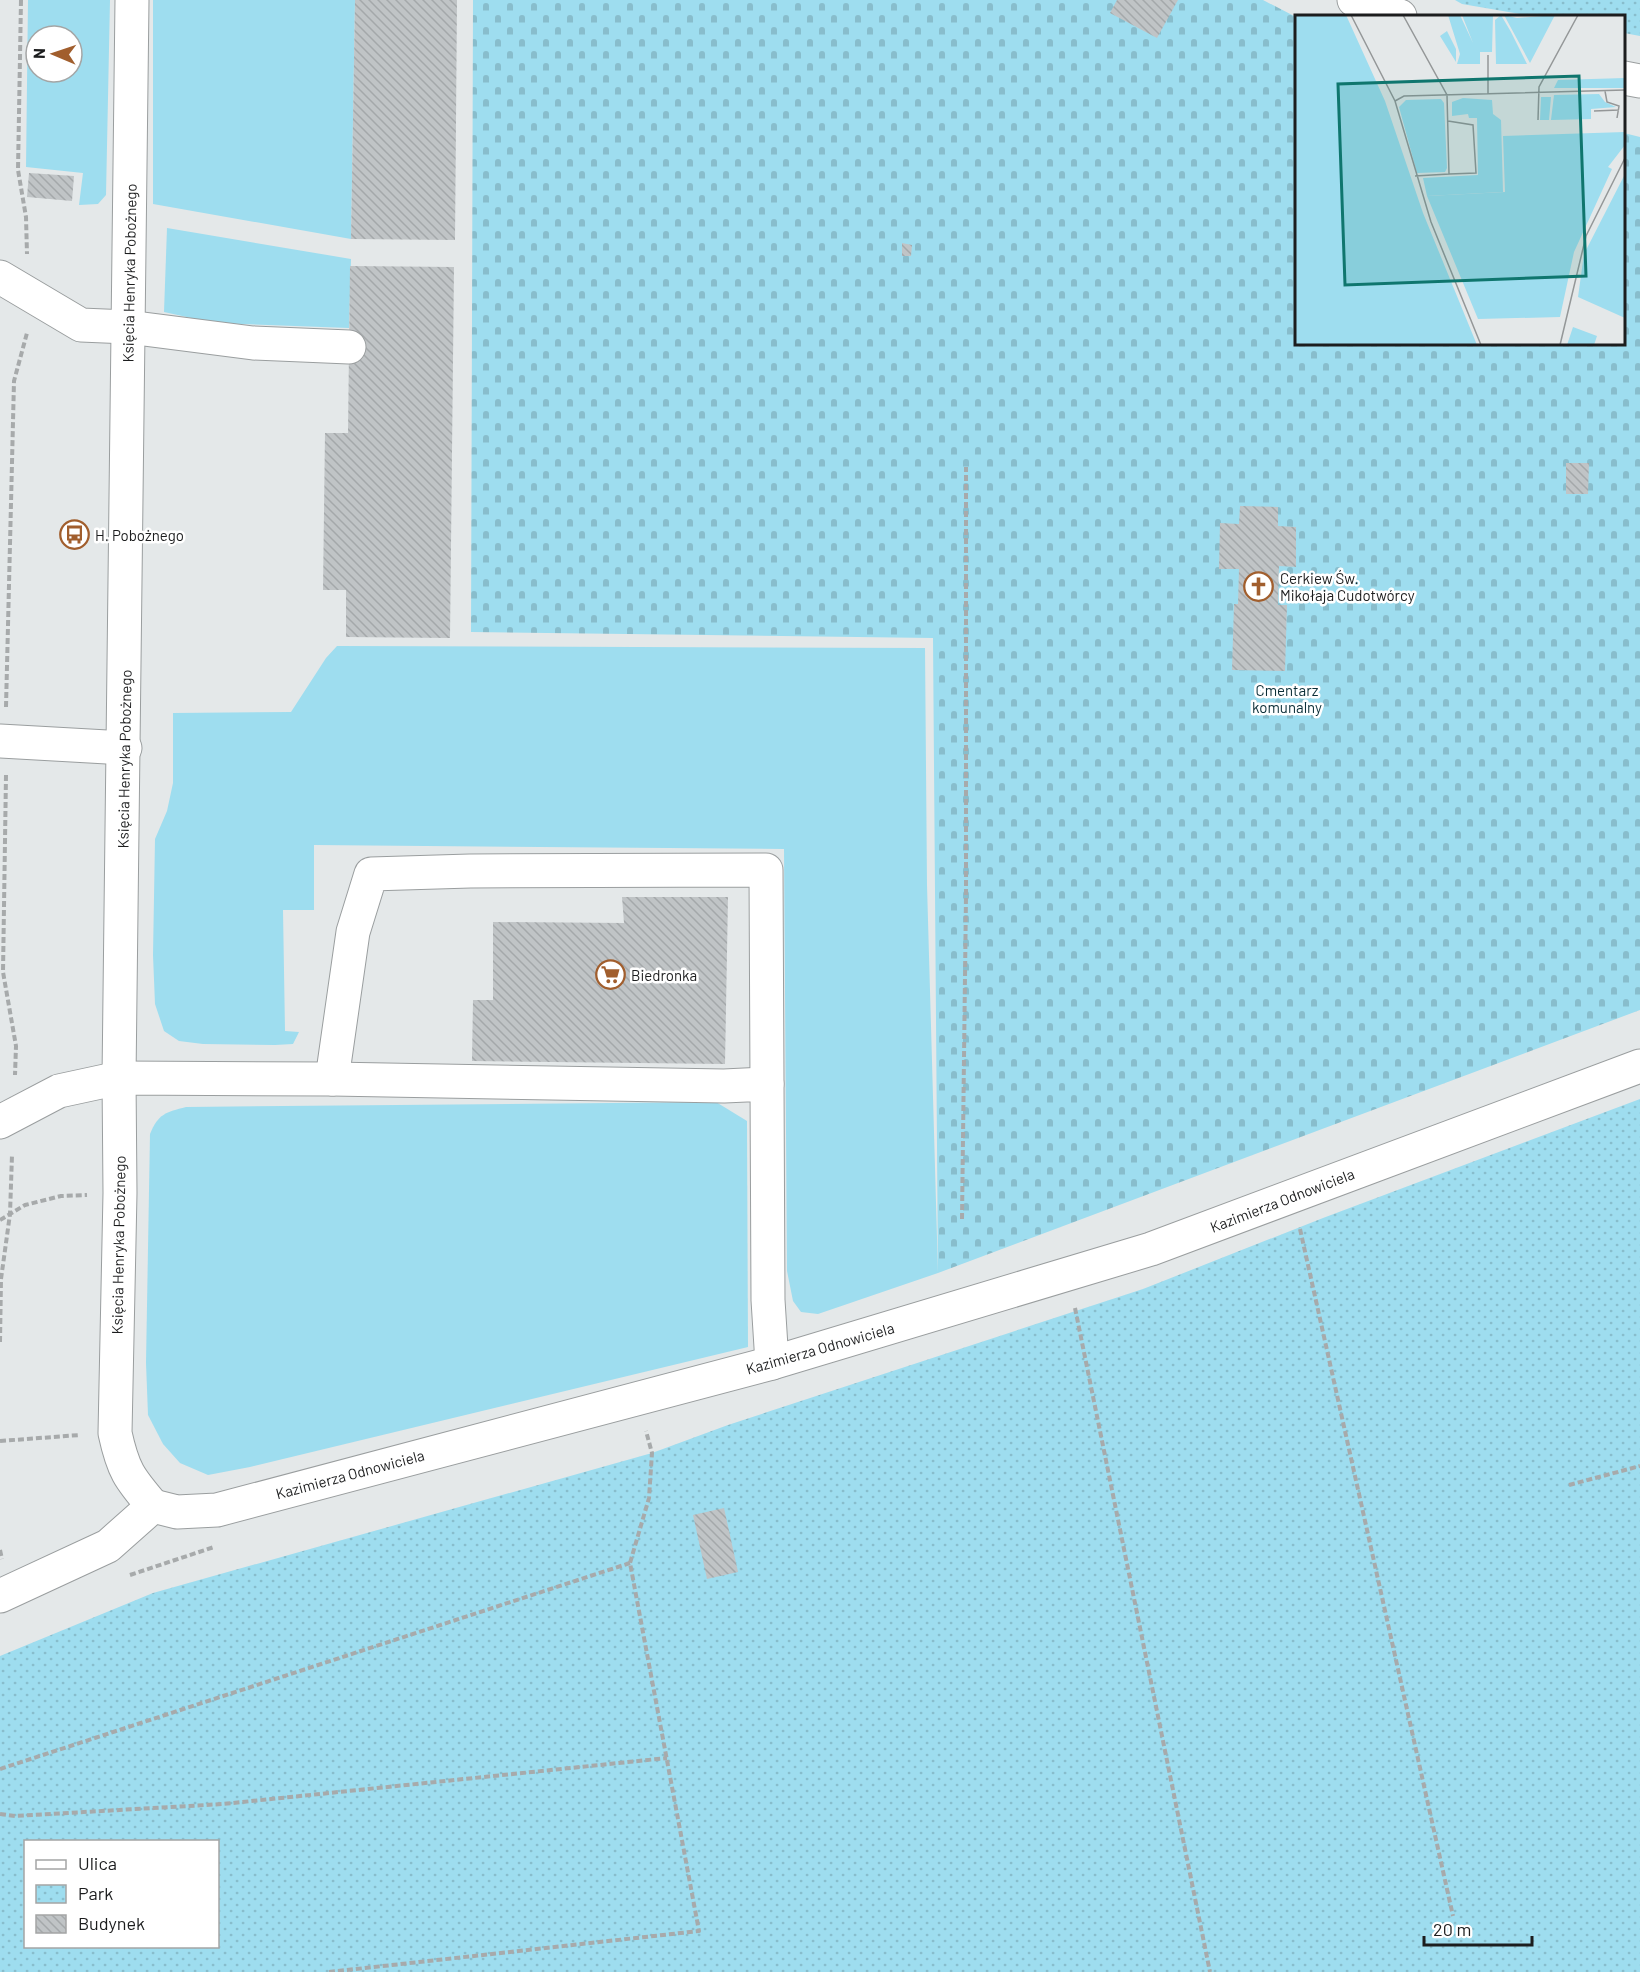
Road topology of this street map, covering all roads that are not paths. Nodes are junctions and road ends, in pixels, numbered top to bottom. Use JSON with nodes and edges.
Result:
{"nodes":[{"id":1,"x":132,"y":0,"type":"edge"},
{"id":2,"x":1354,"y":0,"type":"edge"},
{"id":3,"x":1397,"y":15,"type":"edge"},
{"id":4,"x":1625,"y":78,"type":"edge"},
{"id":5,"x":1640,"y":81,"type":"edge"},
{"id":6,"x":0,"y":277,"type":"edge"},
{"id":7,"x":128,"y":327,"type":"junction"},
{"id":8,"x":349,"y":347,"type":"dead end"},
{"id":9,"x":3,"y":741,"type":"edge"},
{"id":10,"x":125,"y":748,"type":"junction"},
{"id":11,"x":1640,"y":1066,"type":"edge"},
{"id":12,"x":119,"y":1078,"type":"junction"},
{"id":13,"x":332,"y":1079,"type":"junction"},
{"id":14,"x":767,"y":1084,"type":"junction"},
{"id":15,"x":7,"y":1119,"type":"edge"},
{"id":16,"x":772,"y":1363,"type":"junction"},
{"id":17,"x":153,"y":1506,"type":"junction"},
{"id":18,"x":0,"y":1596,"type":"edge"}],
"edges":[{"from":1,"to":7,"type":"street","name":"Księcia Henryka Pobożnego"},
{"from":2,"to":3,"type":"street"},
{"from":4,"to":5,"type":"street"},
{"from":6,"to":7,"type":"street"},
{"from":7,"to":8,"type":"street"},
{"from":7,"to":10,"type":"street","name":"Księcia Henryka Pobożnego"},
{"from":9,"to":10,"type":"street"},
{"from":10,"to":12,"type":"street","name":"Księcia Henryka Pobożnego"},
{"from":11,"to":16,"type":"street","name":"Kazimierza Odnowiciela"},
{"from":12,"to":13,"type":"street"},
{"from":12,"to":15,"type":"street"},
{"from":12,"to":17,"type":"street","name":"Księcia Henryka Pobożnego"},
{"from":13,"to":14,"type":"street"},
{"from":13,"to":14,"type":"street"},
{"from":14,"to":16,"type":"street"},
{"from":16,"to":17,"type":"street","name":"Kazimierza Odnowiciela"},
{"from":17,"to":18,"type":"street"}]}
